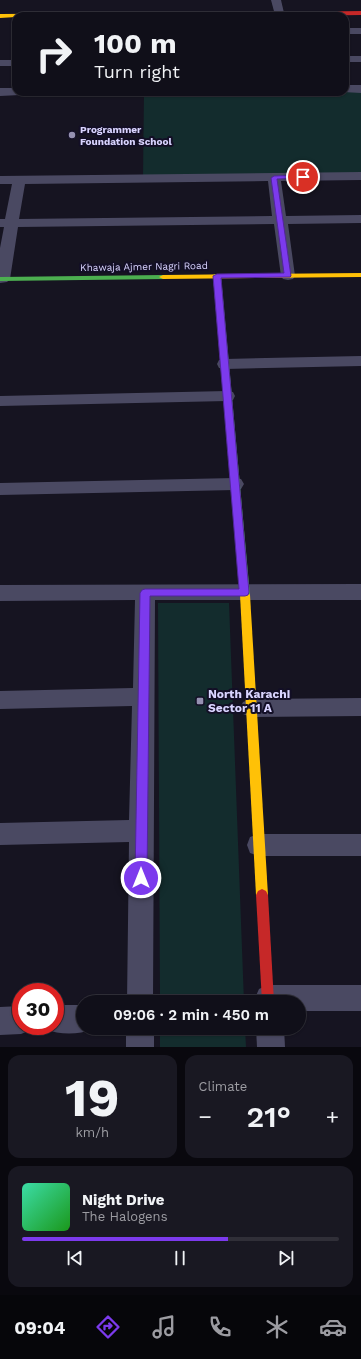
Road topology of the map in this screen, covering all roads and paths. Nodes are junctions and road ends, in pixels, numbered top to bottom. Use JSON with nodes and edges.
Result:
{"nodes":[{"id":1,"x":276,"y":0,"type":"edge"},
{"id":2,"x":279,"y":12,"type":"edge"},
{"id":3,"x":349,"y":13,"type":"edge"},
{"id":4,"x":361,"y":13,"type":"edge"},
{"id":5,"x":0,"y":16,"type":"edge"},
{"id":6,"x":12,"y":16,"type":"edge"},
{"id":7,"x":349,"y":23,"type":"edge"},
{"id":8,"x":361,"y":23,"type":"edge"},
{"id":9,"x":0,"y":24,"type":"edge"},
{"id":10,"x":12,"y":24,"type":"edge"},
{"id":11,"x":361,"y":31,"type":"edge"},
{"id":12,"x":349,"y":32,"type":"edge"},
{"id":13,"x":349,"y":59,"type":"edge"},
{"id":14,"x":361,"y":59,"type":"edge"},
{"id":15,"x":0,"y":63,"type":"edge"},
{"id":16,"x":12,"y":63,"type":"edge"},
{"id":17,"x":349,"y":89,"type":"edge"},
{"id":18,"x":361,"y":90,"type":"edge"},
{"id":19,"x":0,"y":92,"type":"edge"},
{"id":20,"x":12,"y":92,"type":"edge"},
{"id":21,"x":361,"y":176,"type":"edge"},
{"id":22,"x":274,"y":178,"type":"junction"},
{"id":23,"x":0,"y":180,"type":"edge"},
{"id":24,"x":19,"y":180,"type":"junction"},
{"id":25,"x":280,"y":218,"type":"junction"},
{"id":26,"x":361,"y":219,"type":"edge"},
{"id":27,"x":6,"y":223,"type":"edge"},
{"id":28,"x":361,"y":275,"type":"edge"},
{"id":29,"x":217,"y":276,"type":"junction"},
{"id":30,"x":288,"y":276,"type":"junction"},
{"id":31,"x":1,"y":278,"type":"edge"},
{"id":32,"x":361,"y":360,"type":"edge"},
{"id":33,"x":225,"y":364,"type":"junction"},
{"id":34,"x":227,"y":396,"type":"junction"},
{"id":35,"x":0,"y":401,"type":"edge"},
{"id":36,"x":235,"y":484,"type":"junction"},
{"id":37,"x":0,"y":489,"type":"edge"},
{"id":38,"x":245,"y":592,"type":"junction"},
{"id":39,"x":361,"y":592,"type":"edge"},
{"id":40,"x":0,"y":593,"type":"edge"},
{"id":41,"x":145,"y":593,"type":"junction"},
{"id":42,"x":144,"y":697,"type":"junction"},
{"id":43,"x":0,"y":700,"type":"edge"},
{"id":44,"x":361,"y":707,"type":"edge"},
{"id":45,"x":251,"y":708,"type":"junction"},
{"id":46,"x":141,"y":831,"type":"junction"},
{"id":47,"x":0,"y":834,"type":"edge"},
{"id":48,"x":259,"y":845,"type":"junction"},
{"id":49,"x":361,"y":845,"type":"edge"},
{"id":50,"x":140,"y":995,"type":"edge"},
{"id":51,"x":268,"y":995,"type":"edge"},
{"id":52,"x":361,"y":998,"type":"edge"},
{"id":53,"x":306,"y":999,"type":"edge"},
{"id":54,"x":64,"y":1019,"type":"edge"},
{"id":55,"x":76,"y":1019,"type":"edge"},
{"id":56,"x":12,"y":1020,"type":"edge"},
{"id":57,"x":0,"y":1021,"type":"edge"},
{"id":58,"x":140,"y":1035,"type":"edge"},
{"id":59,"x":270,"y":1035,"type":"edge"},
{"id":60,"x":140,"y":1047,"type":"edge"},
{"id":61,"x":271,"y":1047,"type":"edge"}],
"edges":[{"from":1,"to":2,"type":"street"},
{"from":3,"to":4,"type":"street"},
{"from":5,"to":6,"type":"street"},
{"from":7,"to":8,"type":"street"},
{"from":9,"to":10,"type":"street"},
{"from":11,"to":12,"type":"street"},
{"from":13,"to":14,"type":"street"},
{"from":15,"to":16,"type":"street"},
{"from":17,"to":18,"type":"street"},
{"from":19,"to":20,"type":"street"},
{"from":21,"to":22,"type":"street"},
{"from":22,"to":24,"type":"street"},
{"from":22,"to":25,"type":"street"},
{"from":23,"to":24,"type":"street"},
{"from":24,"to":27,"type":"street"},
{"from":25,"to":26,"type":"street"},
{"from":25,"to":27,"type":"street"},
{"from":25,"to":30,"type":"street"},
{"from":27,"to":31,"type":"street"},
{"from":28,"to":30,"type":"street","name":"Khawaja Ajmer Nagri Road"},
{"from":29,"to":30,"type":"street","name":"Khawaja Ajmer Nagri Road"},
{"from":29,"to":31,"type":"street","name":"Khawaja Ajmer Nagri Road"},
{"from":29,"to":33,"type":"street"},
{"from":32,"to":33,"type":"street"},
{"from":33,"to":34,"type":"street"},
{"from":34,"to":35,"type":"street"},
{"from":34,"to":36,"type":"street"},
{"from":36,"to":37,"type":"street"},
{"from":36,"to":38,"type":"street"},
{"from":38,"to":39,"type":"street"},
{"from":38,"to":41,"type":"street"},
{"from":38,"to":45,"type":"street"},
{"from":40,"to":41,"type":"street"},
{"from":41,"to":42,"type":"street"},
{"from":42,"to":43,"type":"street"},
{"from":42,"to":46,"type":"street"},
{"from":44,"to":45,"type":"street"},
{"from":45,"to":48,"type":"street"},
{"from":46,"to":47,"type":"street"},
{"from":46,"to":50,"type":"street"},
{"from":48,"to":49,"type":"street"},
{"from":48,"to":51,"type":"street"},
{"from":52,"to":53,"type":"street"},
{"from":54,"to":55,"type":"street"},
{"from":56,"to":57,"type":"street"},
{"from":58,"to":60,"type":"street"},
{"from":59,"to":61,"type":"street"}]}
